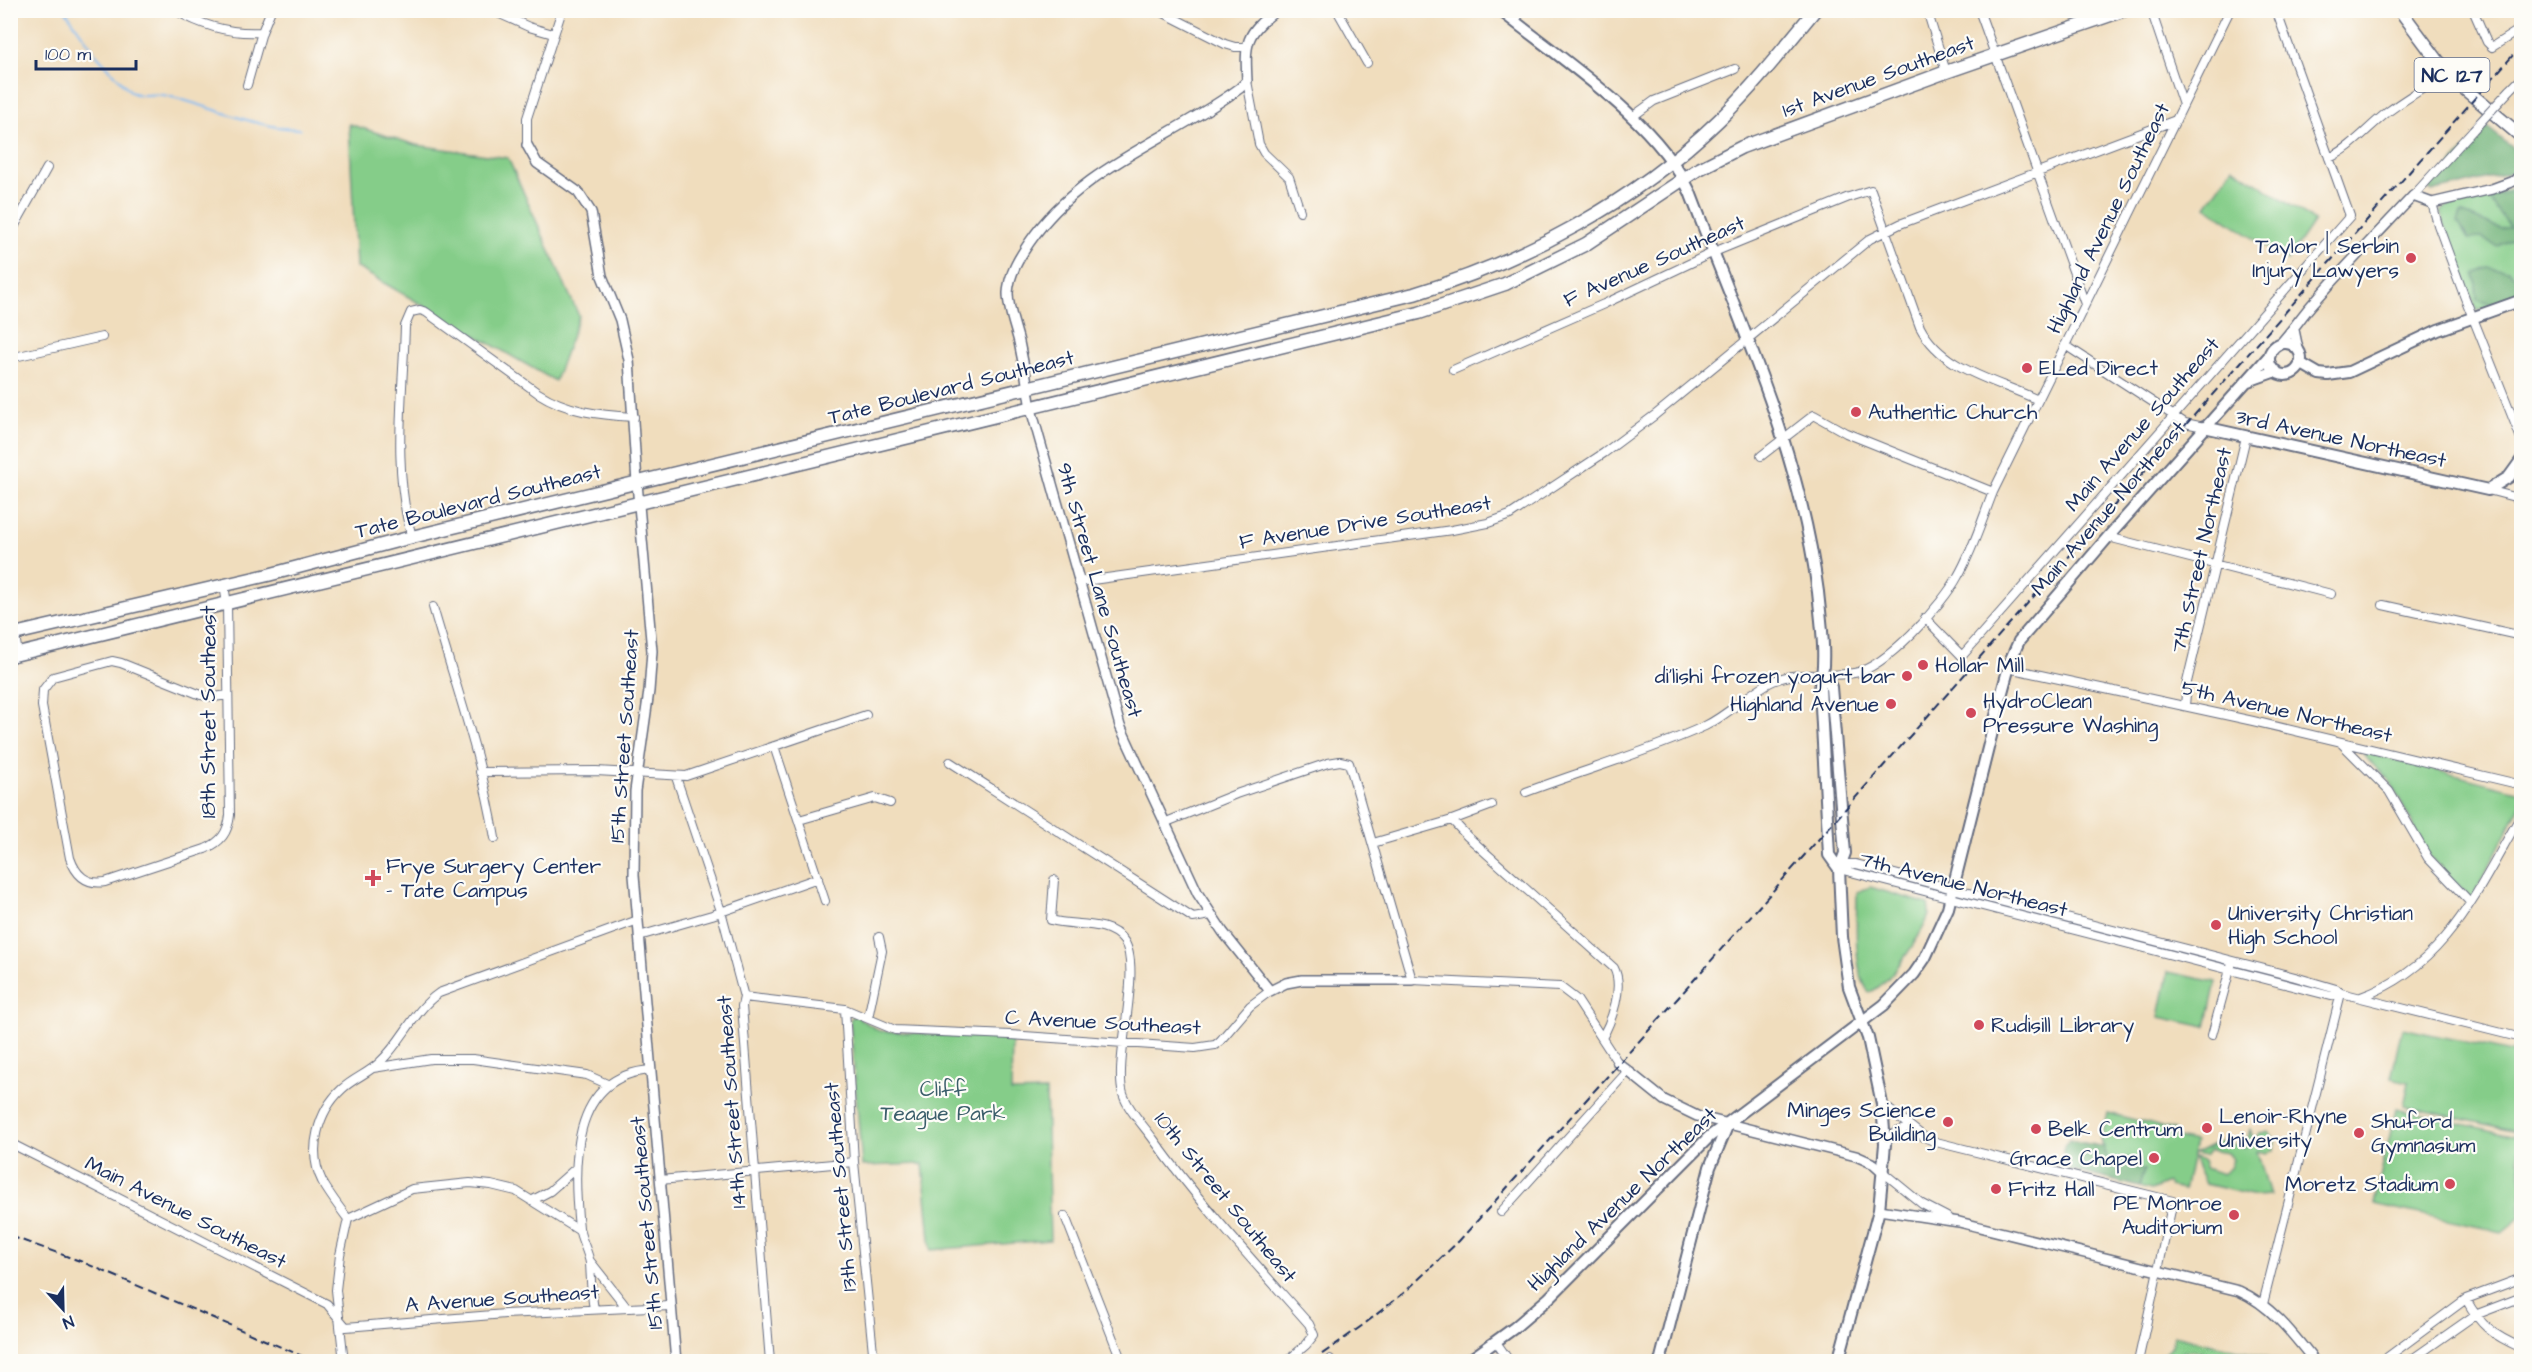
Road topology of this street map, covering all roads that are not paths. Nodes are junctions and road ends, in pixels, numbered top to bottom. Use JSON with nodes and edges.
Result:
{"nodes":[{"id":1,"x":175,"y":10,"type":"edge"},
{"id":2,"x":271,"y":10,"type":"edge"},
{"id":3,"x":491,"y":10,"type":"edge"},
{"id":4,"x":562,"y":10,"type":"edge"},
{"id":5,"x":1158,"y":10,"type":"edge"},
{"id":6,"x":1277,"y":10,"type":"edge"},
{"id":7,"x":1337,"y":10,"type":"edge"},
{"id":8,"x":1500,"y":10,"type":"edge"},
{"id":9,"x":1523,"y":10,"type":"edge"},
{"id":10,"x":1815,"y":10,"type":"edge"},
{"id":11,"x":1927,"y":10,"type":"edge"},
{"id":12,"x":1979,"y":10,"type":"edge"},
{"id":13,"x":2126,"y":10,"type":"edge"},
{"id":14,"x":2151,"y":10,"type":"edge"},
{"id":15,"x":2230,"y":10,"type":"edge"},
{"id":16,"x":2276,"y":10,"type":"edge"},
{"id":17,"x":2400,"y":10,"type":"edge"},
{"id":18,"x":2473,"y":10,"type":"edge"},
{"id":19,"x":1514,"y":21,"type":"junction"},
{"id":20,"x":2522,"y":28,"type":"edge"},
{"id":21,"x":262,"y":32,"type":"junction"},
{"id":22,"x":553,"y":34,"type":"junction"},
{"id":23,"x":1246,"y":47,"type":"junction"},
{"id":24,"x":1995,"y":55,"type":"junction"},
{"id":25,"x":1367,"y":63,"type":"dead end"},
{"id":26,"x":1735,"y":69,"type":"dead end"},
{"id":27,"x":1946,"y":72,"type":"junction"},
{"id":28,"x":2449,"y":72,"type":"junction"},
{"id":29,"x":2522,"y":78,"type":"edge"},
{"id":30,"x":1247,"y":81,"type":"junction"},
{"id":31,"x":247,"y":85,"type":"dead end"},
{"id":32,"x":2183,"y":105,"type":"junction"},
{"id":33,"x":1632,"y":117,"type":"junction"},
{"id":34,"x":2176,"y":120,"type":"junction"},
{"id":35,"x":2520,"y":135,"type":"edge"},
{"id":36,"x":527,"y":146,"type":"joint"},
{"id":37,"x":2329,"y":158,"type":"junction"},
{"id":38,"x":1672,"y":160,"type":"junction"},
{"id":39,"x":47,"y":168,"type":"dead end"},
{"id":40,"x":2036,"y":171,"type":"junction"},
{"id":41,"x":1683,"y":178,"type":"junction"},
{"id":42,"x":2520,"y":178,"type":"edge"},
{"id":43,"x":2413,"y":196,"type":"junction"},
{"id":44,"x":2432,"y":203,"type":"junction"},
{"id":45,"x":1300,"y":211,"type":"dead end"},
{"id":46,"x":1886,"y":230,"type":"junction"},
{"id":47,"x":10,"y":234,"type":"edge"},
{"id":48,"x":1714,"y":252,"type":"junction"},
{"id":49,"x":2522,"y":300,"type":"edge"},
{"id":50,"x":2085,"y":304,"type":"junction"},
{"id":51,"x":2472,"y":318,"type":"junction"},
{"id":52,"x":2294,"y":330,"type":"junction"},
{"id":53,"x":102,"y":337,"type":"dead end"},
{"id":54,"x":1748,"y":339,"type":"junction"},
{"id":55,"x":2280,"y":344,"type":"junction"},
{"id":56,"x":2065,"y":345,"type":"junction"},
{"id":57,"x":2298,"y":349,"type":"junction"},
{"id":58,"x":2270,"y":355,"type":"junction"},
{"id":59,"x":10,"y":358,"type":"edge"},
{"id":60,"x":2300,"y":363,"type":"junction"},
{"id":61,"x":1453,"y":370,"type":"dead end"},
{"id":62,"x":2276,"y":371,"type":"junction"},
{"id":63,"x":2248,"y":381,"type":"junction"},
{"id":64,"x":1028,"y":389,"type":"junction"},
{"id":65,"x":2038,"y":400,"type":"junction"},
{"id":66,"x":1031,"y":409,"type":"junction"},
{"id":67,"x":2173,"y":415,"type":"junction"},
{"id":68,"x":633,"y":417,"type":"junction"},
{"id":69,"x":2204,"y":427,"type":"junction"},
{"id":70,"x":2246,"y":437,"type":"junction"},
{"id":71,"x":1785,"y":438,"type":"junction"},
{"id":72,"x":2522,"y":441,"type":"edge"},
{"id":73,"x":1761,"y":456,"type":"dead end"},
{"id":74,"x":2522,"y":459,"type":"edge"},
{"id":75,"x":637,"y":483,"type":"junction"},
{"id":76,"x":2488,"y":490,"type":"junction"},
{"id":77,"x":1993,"y":492,"type":"junction"},
{"id":78,"x":2522,"y":499,"type":"edge"},
{"id":79,"x":639,"y":503,"type":"junction"},
{"id":80,"x":412,"y":537,"type":"junction"},
{"id":81,"x":2108,"y":537,"type":"junction"},
{"id":82,"x":2216,"y":565,"type":"junction"},
{"id":83,"x":1078,"y":582,"type":"junction"},
{"id":84,"x":224,"y":585,"type":"junction"},
{"id":85,"x":2331,"y":594,"type":"dead end"},
{"id":86,"x":226,"y":604,"type":"junction"},
{"id":87,"x":10,"y":605,"type":"edge"},
{"id":88,"x":2383,"y":605,"type":"dead end"},
{"id":89,"x":433,"y":607,"type":"dead end"},
{"id":90,"x":1925,"y":618,"type":"junction"},
{"id":91,"x":13,"y":634,"type":"edge"},
{"id":92,"x":2522,"y":636,"type":"edge"},
{"id":93,"x":14,"y":655,"type":"edge"},
{"id":94,"x":2008,"y":668,"type":"junction"},
{"id":95,"x":1824,"y":674,"type":"junction"},
{"id":96,"x":228,"y":695,"type":"junction"},
{"id":97,"x":2185,"y":706,"type":"junction"},
{"id":98,"x":866,"y":715,"type":"dead end"},
{"id":99,"x":2341,"y":743,"type":"junction"},
{"id":100,"x":774,"y":746,"type":"junction"},
{"id":101,"x":950,"y":762,"type":"dead end"},
{"id":102,"x":480,"y":772,"type":"junction"},
{"id":103,"x":637,"y":774,"type":"junction"},
{"id":104,"x":676,"y":777,"type":"junction"},
{"id":105,"x":2522,"y":785,"type":"edge"},
{"id":106,"x":1526,"y":792,"type":"dead end"},
{"id":107,"x":890,"y":803,"type":"dead end"},
{"id":108,"x":1492,"y":805,"type":"dead end"},
{"id":109,"x":2522,"y":814,"type":"edge"},
{"id":110,"x":799,"y":820,"type":"junction"},
{"id":111,"x":1452,"y":820,"type":"junction"},
{"id":112,"x":1164,"y":823,"type":"junction"},
{"id":113,"x":495,"y":838,"type":"dead end"},
{"id":114,"x":1373,"y":843,"type":"junction"},
{"id":115,"x":1839,"y":870,"type":"junction"},
{"id":116,"x":818,"y":878,"type":"junction"},
{"id":117,"x":1054,"y":880,"type":"dead end"},
{"id":118,"x":1950,"y":894,"type":"junction"},
{"id":119,"x":825,"y":901,"type":"dead end"},
{"id":120,"x":2470,"y":902,"type":"junction"},
{"id":121,"x":721,"y":911,"type":"junction"},
{"id":122,"x":1211,"y":915,"type":"junction"},
{"id":123,"x":638,"y":920,"type":"junction"},
{"id":124,"x":639,"y":936,"type":"junction"},
{"id":125,"x":879,"y":937,"type":"dead end"},
{"id":126,"x":2231,"y":965,"type":"junction"},
{"id":127,"x":1412,"y":980,"type":"junction"},
{"id":128,"x":1270,"y":991,"type":"junction"},
{"id":129,"x":2341,"y":993,"type":"junction"},
{"id":130,"x":744,"y":997,"type":"junction"},
{"id":131,"x":2361,"y":997,"type":"junction"},
{"id":132,"x":844,"y":1009,"type":"junction"},
{"id":133,"x":868,"y":1018,"type":"junction"},
{"id":134,"x":1862,"y":1022,"type":"junction"},
{"id":135,"x":2212,"y":1035,"type":"dead end"},
{"id":136,"x":1602,"y":1038,"type":"junction"},
{"id":137,"x":2522,"y":1038,"type":"edge"},
{"id":138,"x":1125,"y":1042,"type":"junction"},
{"id":139,"x":1618,"y":1063,"type":"joint"},
{"id":140,"x":372,"y":1068,"type":"junction"},
{"id":141,"x":651,"y":1070,"type":"junction"},
{"id":142,"x":1627,"y":1072,"type":"junction"},
{"id":143,"x":607,"y":1084,"type":"junction"},
{"id":144,"x":1882,"y":1104,"type":"junction"},
{"id":145,"x":1728,"y":1124,"type":"junction"},
{"id":146,"x":1910,"y":1127,"type":"junction"},
{"id":147,"x":10,"y":1143,"type":"edge"},
{"id":148,"x":1885,"y":1144,"type":"junction"},
{"id":149,"x":854,"y":1162,"type":"junction"},
{"id":150,"x":576,"y":1168,"type":"junction"},
{"id":151,"x":754,"y":1170,"type":"junction"},
{"id":152,"x":1884,"y":1173,"type":"junction"},
{"id":153,"x":660,"y":1180,"type":"junction"},
{"id":154,"x":531,"y":1201,"type":"junction"},
{"id":155,"x":1879,"y":1210,"type":"junction"},
{"id":156,"x":1502,"y":1212,"type":"dead end"},
{"id":157,"x":1065,"y":1216,"type":"dead end"},
{"id":158,"x":348,"y":1219,"type":"junction"},
{"id":159,"x":1959,"y":1222,"type":"junction"},
{"id":160,"x":580,"y":1231,"type":"junction"},
{"id":161,"x":590,"y":1261,"type":"junction"},
{"id":162,"x":2158,"y":1269,"type":"junction"},
{"id":163,"x":2522,"y":1278,"type":"edge"},
{"id":164,"x":2522,"y":1297,"type":"edge"},
{"id":165,"x":2466,"y":1299,"type":"junction"},
{"id":166,"x":2263,"y":1304,"type":"junction"},
{"id":167,"x":670,"y":1306,"type":"junction"},
{"id":168,"x":627,"y":1308,"type":"junction"},
{"id":169,"x":594,"y":1309,"type":"junction"},
{"id":170,"x":2475,"y":1315,"type":"junction"},
{"id":171,"x":339,"y":1321,"type":"junction"},
{"id":172,"x":1496,"y":1342,"type":"junction"},
{"id":173,"x":2522,"y":1348,"type":"edge"},
{"id":174,"x":344,"y":1362,"type":"edge"},
{"id":175,"x":676,"y":1362,"type":"edge"},
{"id":176,"x":770,"y":1362,"type":"edge"},
{"id":177,"x":874,"y":1362,"type":"edge"},
{"id":178,"x":1122,"y":1362,"type":"edge"},
{"id":179,"x":1286,"y":1362,"type":"edge"},
{"id":180,"x":1467,"y":1362,"type":"edge"},
{"id":181,"x":1510,"y":1362,"type":"edge"},
{"id":182,"x":1659,"y":1362,"type":"edge"},
{"id":183,"x":1838,"y":1362,"type":"edge"},
{"id":184,"x":2138,"y":1362,"type":"edge"},
{"id":185,"x":2315,"y":1362,"type":"edge"},
{"id":186,"x":2381,"y":1362,"type":"edge"},
{"id":187,"x":2408,"y":1362,"type":"edge"}],
"edges":[{"from":1,"to":21,"type":"street"},
{"from":2,"to":21,"type":"street"},
{"from":3,"to":22,"type":"street"},
{"from":4,"to":22,"type":"street"},
{"from":5,"to":23,"type":"street"},
{"from":6,"to":23,"type":"street"},
{"from":7,"to":25,"type":"street"},
{"from":8,"to":19,"type":"main road"},
{"from":9,"to":19,"type":"street"},
{"from":10,"to":38,"type":"main road","name":"Tate Boulevard Southeast"},
{"from":11,"to":27,"type":"street"},
{"from":12,"to":24,"type":"street"},
{"from":13,"to":24,"type":"main road","name":"1st Avenue Southeast"},
{"from":14,"to":32,"type":"street"},
{"from":15,"to":32,"type":"street","name":"Highland Avenue Southeast"},
{"from":16,"to":37,"type":"street"},
{"from":17,"to":28,"type":"main road","number":"NC 127"},
{"from":18,"to":20,"type":"street"},
{"from":19,"to":33,"type":"main road"},
{"from":21,"to":31,"type":"street"},
{"from":22,"to":36,"type":"street"},
{"from":23,"to":30,"type":"street"},
{"from":24,"to":27,"type":"main road","name":"1st Avenue Southeast"},
{"from":24,"to":40,"type":"street"},
{"from":26,"to":33,"type":"street"},
{"from":27,"to":41,"type":"main road","name":"1st Avenue Southeast"},
{"from":28,"to":35,"type":"main road","number":"NC 127"},
{"from":28,"to":37,"type":"street"},
{"from":29,"to":43,"type":"street","bridge":true},
{"from":30,"to":45,"type":"street"},
{"from":30,"to":64,"type":"street","name":"9th Street Lane Southeast"},
{"from":32,"to":34,"type":"street","name":"Highland Avenue Southeast"},
{"from":33,"to":38,"type":"main road"},
{"from":34,"to":40,"type":"street"},
{"from":34,"to":50,"type":"street","name":"Highland Avenue Southeast"},
{"from":36,"to":68,"type":"street","name":"15th Street Southeast"},
{"from":37,"to":67,"type":"street","name":"Main Avenue Southeast"},
{"from":38,"to":41,"type":"main road"},
{"from":38,"to":64,"type":"main road","name":"Tate Boulevard Southeast"},
{"from":39,"to":47,"type":"street"},
{"from":40,"to":46,"type":"street"},
{"from":40,"to":50,"type":"street"},
{"from":41,"to":48,"type":"main road"},
{"from":41,"to":66,"type":"main road","name":"Tate Boulevard Southeast"},
{"from":42,"to":44,"type":"street"},
{"from":43,"to":44,"type":"street"},
{"from":43,"to":52,"type":"street"},
{"from":44,"to":51,"type":"street"},
{"from":46,"to":48,"type":"street","name":"F Avenue Southeast"},
{"from":46,"to":54,"type":"street","name":"F Avenue Drive Southeast"},
{"from":46,"to":65,"type":"street"},
{"from":48,"to":54,"type":"main road"},
{"from":48,"to":61,"type":"street","name":"F Avenue Southeast"},
{"from":49,"to":51,"type":"main road"},
{"from":50,"to":56,"type":"street","name":"Highland Avenue Southeast"},
{"from":51,"to":60,"type":"main road"},
{"from":51,"to":72,"type":"street"},
{"from":52,"to":55,"type":"street"},
{"from":52,"to":57,"type":"street"},
{"from":53,"to":59,"type":"street"},
{"from":54,"to":71,"type":"main road"},
{"from":54,"to":83,"type":"street","name":"F Avenue Drive Southeast"},
{"from":55,"to":57,"type":"main road"},
{"from":55,"to":58,"type":"main road"},
{"from":56,"to":65,"type":"street","name":"Highland Avenue Southeast"},
{"from":56,"to":67,"type":"street"},
{"from":57,"to":60,"type":"main road"},
{"from":58,"to":62,"type":"main road"},
{"from":58,"to":63,"type":"main road","name":"Main Avenue Northeast"},
{"from":60,"to":62,"type":"main road"},
{"from":62,"to":63,"type":"main road","name":"Main Avenue Northeast"},
{"from":63,"to":69,"type":"main road","name":"Main Avenue Northeast"},
{"from":64,"to":66,"type":"street","name":"9th Street Lane Southeast"},
{"from":64,"to":75,"type":"main road","name":"Tate Boulevard Southeast"},
{"from":65,"to":77,"type":"street","name":"Highland Avenue Southeast"},
{"from":66,"to":79,"type":"main road","name":"Tate Boulevard Southeast"},
{"from":66,"to":83,"type":"street","name":"9th Street Lane Southeast"},
{"from":67,"to":69,"type":"street","name":"3rd Avenue Northeast"},
{"from":67,"to":90,"type":"street","name":"Main Avenue Southeast"},
{"from":68,"to":75,"type":"street","name":"15th Street Southeast"},
{"from":68,"to":80,"type":"street"},
{"from":69,"to":70,"type":"main road","name":"3rd Avenue Northeast"},
{"from":69,"to":81,"type":"main road","name":"Main Avenue Northeast"},
{"from":70,"to":76,"type":"main road","name":"3rd Avenue Northeast"},
{"from":70,"to":82,"type":"street","name":"7th Street Northeast"},
{"from":71,"to":73,"type":"street"},
{"from":71,"to":77,"type":"street"},
{"from":71,"to":95,"type":"main road"},
{"from":74,"to":76,"type":"main road"},
{"from":75,"to":79,"type":"street","name":"15th Street Southeast"},
{"from":75,"to":80,"type":"main road","name":"Tate Boulevard Southeast"},
{"from":76,"to":78,"type":"street","name":"3rd Avenue Northeast"},
{"from":77,"to":90,"type":"street","name":"Highland Avenue Southeast"},
{"from":79,"to":86,"type":"main road","name":"Tate Boulevard Southeast"},
{"from":79,"to":103,"type":"street","name":"15th Street Southeast"},
{"from":80,"to":84,"type":"main road","name":"Tate Boulevard Southeast"},
{"from":81,"to":82,"type":"street"},
{"from":81,"to":94,"type":"main road","name":"Main Avenue Northeast"},
{"from":82,"to":85,"type":"street"},
{"from":82,"to":97,"type":"street","name":"7th Street Northeast"},
{"from":83,"to":112,"type":"street","name":"9th Street Lane Southeast"},
{"from":84,"to":86,"type":"street","name":"18th Street Southeast"},
{"from":84,"to":91,"type":"main road","name":"Tate Boulevard Southeast"},
{"from":86,"to":93,"type":"main road","name":"Tate Boulevard Southeast"},
{"from":86,"to":96,"type":"street","name":"18th Street Southeast"},
{"from":87,"to":91,"type":"street"},
{"from":88,"to":92,"type":"street"},
{"from":89,"to":102,"type":"street"},
{"from":90,"to":95,"type":"street","name":"Highland Avenue Southeast"},
{"from":91,"to":93,"type":"street"},
{"from":94,"to":97,"type":"street","name":"5th Avenue Northeast"},
{"from":94,"to":118,"type":"main road","name":"Main Avenue Northeast"},
{"from":95,"to":106,"type":"street","name":"Highland Avenue Southeast"},
{"from":95,"to":115,"type":"main road"},
{"from":95,"to":115,"type":"main road"},
{"from":96,"to":96,"type":"street","name":"18th Street Southeast"},
{"from":97,"to":99,"type":"street","name":"5th Avenue Northeast"},
{"from":98,"to":100,"type":"street"},
{"from":99,"to":105,"type":"street","name":"5th Avenue Northeast"},
{"from":99,"to":120,"type":"street"},
{"from":100,"to":104,"type":"street"},
{"from":100,"to":110,"type":"street"},
{"from":101,"to":122,"type":"street"},
{"from":102,"to":103,"type":"street"},
{"from":102,"to":113,"type":"street"},
{"from":103,"to":104,"type":"street"},
{"from":103,"to":123,"type":"street","name":"15th Street Southeast"},
{"from":104,"to":121,"type":"street","name":"14th Street Southeast"},
{"from":107,"to":110,"type":"street"},
{"from":108,"to":111,"type":"street"},
{"from":109,"to":120,"type":"street"},
{"from":110,"to":116,"type":"street"},
{"from":111,"to":114,"type":"street"},
{"from":111,"to":136,"type":"street"},
{"from":112,"to":114,"type":"street"},
{"from":112,"to":122,"type":"street","name":"9th Street Lane Southeast"},
{"from":114,"to":127,"type":"street"},
{"from":115,"to":118,"type":"street","name":"7th Avenue Northeast"},
{"from":115,"to":134,"type":"main road"},
{"from":116,"to":119,"type":"street"},
{"from":116,"to":121,"type":"street"},
{"from":117,"to":138,"type":"street","name":"10th Street Southeast"},
{"from":118,"to":126,"type":"street","name":"7th Avenue Northeast"},
{"from":118,"to":134,"type":"main road","name":"Highland Avenue Northeast"},
{"from":120,"to":131,"type":"street"},
{"from":121,"to":124,"type":"street"},
{"from":121,"to":130,"type":"street","name":"14th Street Southeast"},
{"from":122,"to":128,"type":"street","name":"9th Street Lane Southeast"},
{"from":123,"to":124,"type":"street","name":"15th Street Southeast"},
{"from":123,"to":140,"type":"street"},
{"from":124,"to":141,"type":"street","name":"15th Street Southeast"},
{"from":125,"to":133,"type":"street"},
{"from":126,"to":129,"type":"street","name":"7th Avenue Northeast"},
{"from":126,"to":135,"type":"street"},
{"from":127,"to":128,"type":"street","name":"C Avenue Southeast"},
{"from":127,"to":136,"type":"street","name":"C Avenue Southeast"},
{"from":128,"to":138,"type":"street","name":"C Avenue Southeast"},
{"from":129,"to":131,"type":"street","name":"7th Avenue Northeast"},
{"from":129,"to":166,"type":"street"},
{"from":130,"to":132,"type":"street","name":"C Avenue Southeast"},
{"from":130,"to":151,"type":"street","name":"14th Street Southeast"},
{"from":131,"to":137,"type":"street","name":"7th Avenue Northeast"},
{"from":132,"to":133,"type":"street","name":"C Avenue Southeast"},
{"from":132,"to":149,"type":"street","name":"13th Street Southeast"},
{"from":133,"to":138,"type":"street","name":"C Avenue Southeast"},
{"from":134,"to":144,"type":"main road"},
{"from":134,"to":145,"type":"main road","name":"Highland Avenue Northeast"},
{"from":136,"to":139,"type":"street","name":"C Avenue Southeast"},
{"from":138,"to":179,"type":"street","name":"10th Street Southeast"},
{"from":139,"to":142,"type":"street"},
{"from":140,"to":143,"type":"street"},
{"from":140,"to":158,"type":"street"},
{"from":141,"to":143,"type":"street"},
{"from":141,"to":153,"type":"street","name":"15th Street Southeast"},
{"from":142,"to":145,"type":"street"},
{"from":142,"to":156,"type":"street"},
{"from":143,"to":150,"type":"street"},
{"from":144,"to":146,"type":"street"},
{"from":144,"to":148,"type":"main road"},
{"from":145,"to":152,"type":"street"},
{"from":145,"to":172,"type":"main road","name":"Highland Avenue Northeast"},
{"from":145,"to":182,"type":"main road"},
{"from":146,"to":148,"type":"street"},
{"from":146,"to":162,"type":"street"},
{"from":147,"to":171,"type":"street","name":"Main Avenue Southeast"},
{"from":148,"to":152,"type":"main road"},
{"from":149,"to":151,"type":"street"},
{"from":149,"to":177,"type":"street","name":"13th Street Southeast"},
{"from":150,"to":154,"type":"street"},
{"from":150,"to":160,"type":"street"},
{"from":151,"to":153,"type":"street"},
{"from":151,"to":176,"type":"street","name":"14th Street Southeast"},
{"from":152,"to":155,"type":"main road"},
{"from":152,"to":159,"type":"street"},
{"from":153,"to":167,"type":"street","name":"15th Street Southeast"},
{"from":154,"to":158,"type":"street"},
{"from":154,"to":160,"type":"street"},
{"from":155,"to":159,"type":"street"},
{"from":155,"to":183,"type":"main road"},
{"from":157,"to":178,"type":"street"},
{"from":158,"to":171,"type":"street"},
{"from":159,"to":162,"type":"street"},
{"from":160,"to":161,"type":"street"},
{"from":161,"to":168,"type":"street"},
{"from":161,"to":169,"type":"street"},
{"from":162,"to":166,"type":"street"},
{"from":162,"to":184,"type":"street"},
{"from":163,"to":165,"type":"street"},
{"from":164,"to":170,"type":"street"},
{"from":165,"to":170,"type":"street"},
{"from":165,"to":186,"type":"street"},
{"from":166,"to":185,"type":"street"},
{"from":167,"to":168,"type":"street","name":"A Avenue Southeast"},
{"from":167,"to":175,"type":"street","name":"15th Street Southeast"},
{"from":168,"to":169,"type":"street","name":"A Avenue Southeast"},
{"from":169,"to":171,"type":"street","name":"A Avenue Southeast"},
{"from":170,"to":173,"type":"street"},
{"from":170,"to":187,"type":"street"},
{"from":171,"to":174,"type":"street"},
{"from":172,"to":180,"type":"main road","name":"Highland Avenue Northeast"},
{"from":172,"to":181,"type":"street"}]}
